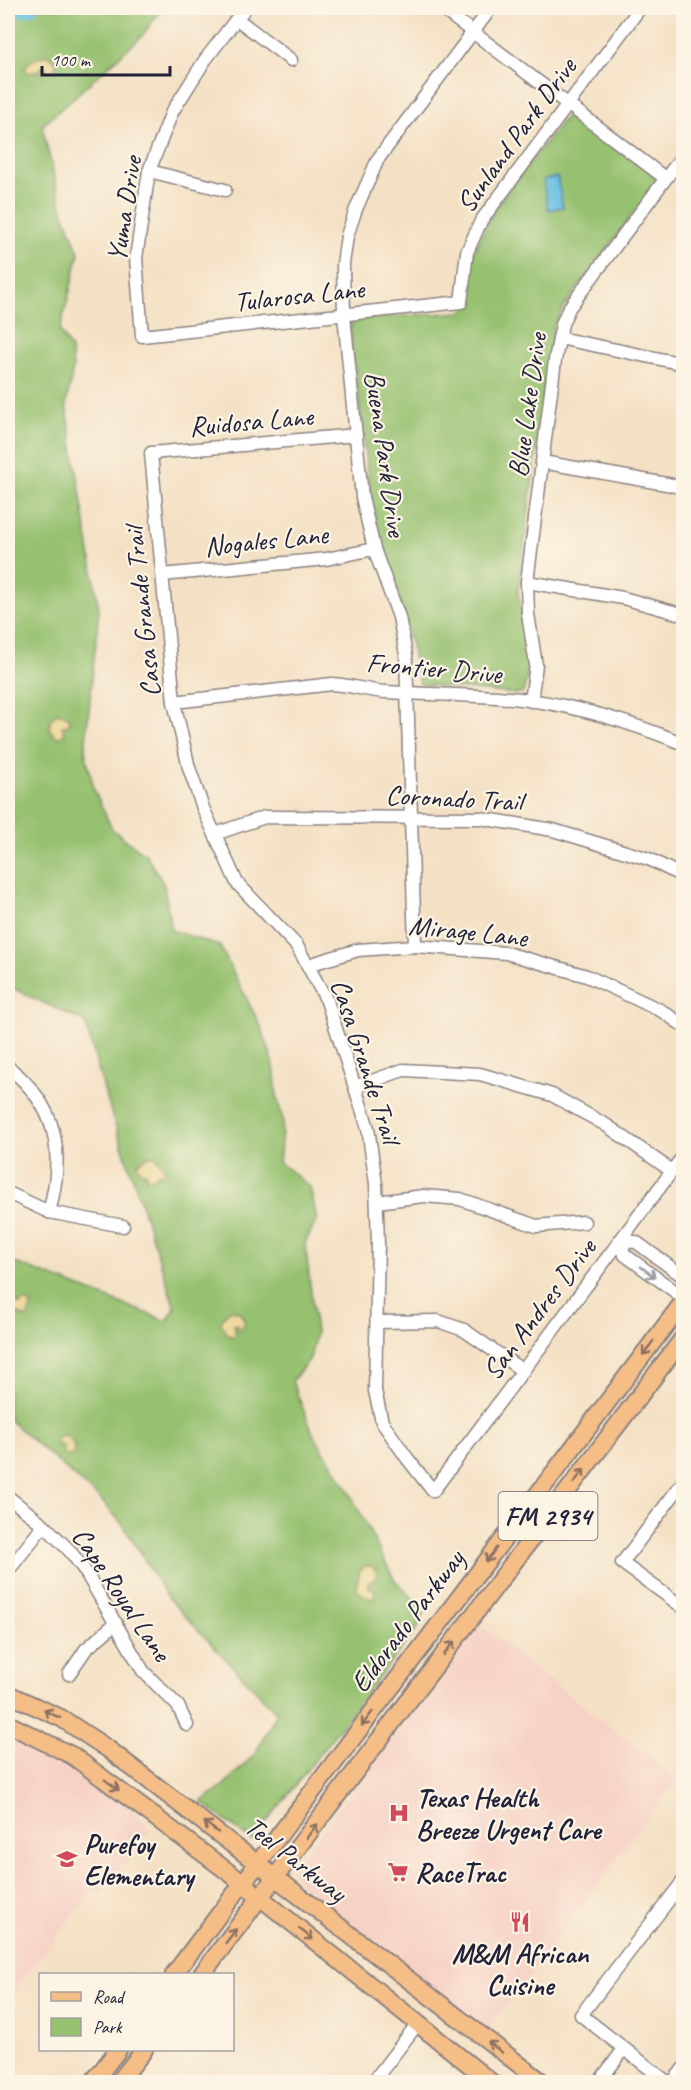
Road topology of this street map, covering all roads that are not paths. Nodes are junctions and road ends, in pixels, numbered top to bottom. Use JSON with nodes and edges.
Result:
{"nodes":[{"id":1,"x":245,"y":8,"type":"edge"},
{"id":2,"x":441,"y":8,"type":"edge"},
{"id":3,"x":491,"y":8,"type":"edge"},
{"id":4,"x":640,"y":8,"type":"edge"},
{"id":5,"x":237,"y":19,"type":"junction"},
{"id":6,"x":473,"y":32,"type":"junction"},
{"id":7,"x":291,"y":60,"type":"dead end"},
{"id":8,"x":567,"y":104,"type":"junction"},
{"id":9,"x":684,"y":154,"type":"edge"},
{"id":10,"x":149,"y":171,"type":"junction"},
{"id":11,"x":665,"y":178,"type":"junction"},
{"id":12,"x":225,"y":190,"type":"dead end"},
{"id":13,"x":461,"y":302,"type":"joint"},
{"id":14,"x":344,"y":315,"type":"junction"},
{"id":15,"x":142,"y":336,"type":"joint"},
{"id":16,"x":559,"y":338,"type":"junction"},
{"id":17,"x":684,"y":364,"type":"edge"},
{"id":18,"x":356,"y":435,"type":"junction"},
{"id":19,"x":151,"y":453,"type":"joint"},
{"id":20,"x":542,"y":462,"type":"junction"},
{"id":21,"x":684,"y":489,"type":"edge"},
{"id":22,"x":374,"y":549,"type":"junction"},
{"id":23,"x":162,"y":575,"type":"junction"},
{"id":24,"x":527,"y":582,"type":"junction"},
{"id":25,"x":684,"y":615,"type":"edge"},
{"id":26,"x":406,"y":692,"type":"junction"},
{"id":27,"x":531,"y":700,"type":"junction"},
{"id":28,"x":174,"y":702,"type":"junction"},
{"id":29,"x":684,"y":744,"type":"edge"},
{"id":30,"x":411,"y":818,"type":"junction"},
{"id":31,"x":215,"y":834,"type":"junction"},
{"id":32,"x":684,"y":878,"type":"edge"},
{"id":33,"x":415,"y":945,"type":"junction"},
{"id":34,"x":308,"y":965,"type":"junction"},
{"id":35,"x":684,"y":1026,"type":"edge"},
{"id":36,"x":8,"y":1067,"type":"edge"},
{"id":37,"x":355,"y":1087,"type":"junction"},
{"id":38,"x":684,"y":1155,"type":"edge"},
{"id":39,"x":672,"y":1171,"type":"junction"},
{"id":40,"x":8,"y":1193,"type":"edge"},
{"id":41,"x":377,"y":1202,"type":"junction"},
{"id":42,"x":49,"y":1212,"type":"junction"},
{"id":43,"x":585,"y":1222,"type":"dead end"},
{"id":44,"x":123,"y":1226,"type":"dead end"},
{"id":45,"x":619,"y":1241,"type":"junction"},
{"id":46,"x":684,"y":1277,"type":"edge"},
{"id":47,"x":684,"y":1299,"type":"edge"},
{"id":48,"x":377,"y":1322,"type":"junction"},
{"id":49,"x":684,"y":1337,"type":"edge"},
{"id":50,"x":523,"y":1371,"type":"junction"},
{"id":51,"x":684,"y":1481,"type":"edge"},
{"id":52,"x":433,"y":1491,"type":"joint"},
{"id":53,"x":8,"y":1497,"type":"edge"},
{"id":54,"x":44,"y":1525,"type":"junction"},
{"id":55,"x":8,"y":1571,"type":"edge"},
{"id":56,"x":684,"y":1608,"type":"edge"},
{"id":57,"x":116,"y":1623,"type":"junction"},
{"id":58,"x":69,"y":1674,"type":"dead end"},
{"id":59,"x":395,"y":1681,"type":"junction"},
{"id":60,"x":8,"y":1694,"type":"edge"},
{"id":61,"x":413,"y":1695,"type":"junction"},
{"id":62,"x":8,"y":1724,"type":"edge"},
{"id":63,"x":187,"y":1725,"type":"dead end"},
{"id":64,"x":108,"y":1749,"type":"junction"},
{"id":65,"x":91,"y":1769,"type":"junction"},
{"id":66,"x":257,"y":1863,"type":"junction"},
{"id":67,"x":276,"y":1878,"type":"junction"},
{"id":68,"x":684,"y":1880,"type":"edge"},
{"id":69,"x":242,"y":1883,"type":"junction"},
{"id":70,"x":261,"y":1898,"type":"junction"},
{"id":71,"x":175,"y":1973,"type":"edge"},
{"id":72,"x":203,"y":1973,"type":"edge"},
{"id":73,"x":437,"y":2002,"type":"junction"},
{"id":74,"x":418,"y":2023,"type":"junction"},
{"id":75,"x":624,"y":2049,"type":"junction"},
{"id":76,"x":116,"y":2051,"type":"edge"},
{"id":77,"x":142,"y":2051,"type":"edge"},
{"id":78,"x":684,"y":2068,"type":"edge"},
{"id":79,"x":93,"y":2082,"type":"edge"},
{"id":80,"x":119,"y":2082,"type":"edge"},
{"id":81,"x":373,"y":2082,"type":"edge"},
{"id":82,"x":490,"y":2082,"type":"edge"},
{"id":83,"x":542,"y":2082,"type":"edge"},
{"id":84,"x":599,"y":2082,"type":"edge"},
{"id":85,"x":667,"y":2082,"type":"edge"},
{"id":86,"x":673,"y":2082,"type":"edge"}],
"edges":[{"from":1,"to":5,"type":"street","name":"Yuma Drive"},
{"from":2,"to":6,"type":"street"},
{"from":3,"to":6,"type":"street","name":"Buena Park Drive"},
{"from":4,"to":8,"type":"street","name":"Sunland Park Drive"},
{"from":5,"to":7,"type":"street"},
{"from":5,"to":10,"type":"street","name":"Yuma Drive"},
{"from":6,"to":8,"type":"street"},
{"from":6,"to":14,"type":"street","name":"Buena Park Drive"},
{"from":8,"to":11,"type":"street"},
{"from":8,"to":13,"type":"street","name":"Sunland Park Drive"},
{"from":9,"to":11,"type":"street","name":"Blue Lake Drive"},
{"from":10,"to":12,"type":"street"},
{"from":10,"to":15,"type":"street","name":"Yuma Drive"},
{"from":11,"to":16,"type":"street","name":"Blue Lake Drive"},
{"from":13,"to":14,"type":"street","name":"Tularosa Lane"},
{"from":14,"to":15,"type":"street","name":"Tularosa Lane"},
{"from":14,"to":18,"type":"street","name":"Buena Park Drive"},
{"from":16,"to":17,"type":"street"},
{"from":16,"to":20,"type":"street","name":"Blue Lake Drive"},
{"from":18,"to":19,"type":"street","name":"Ruidosa Lane"},
{"from":18,"to":22,"type":"street","name":"Buena Park Drive"},
{"from":19,"to":23,"type":"street","name":"Casa Grande Trail"},
{"from":20,"to":21,"type":"street"},
{"from":20,"to":24,"type":"street","name":"Blue Lake Drive"},
{"from":22,"to":23,"type":"street","name":"Nogales Lane"},
{"from":22,"to":26,"type":"street","name":"Buena Park Drive"},
{"from":23,"to":28,"type":"street","name":"Casa Grande Trail"},
{"from":24,"to":25,"type":"street"},
{"from":24,"to":27,"type":"street","name":"Blue Lake Drive"},
{"from":26,"to":27,"type":"street","name":"Frontier Drive"},
{"from":26,"to":28,"type":"street","name":"Frontier Drive"},
{"from":26,"to":30,"type":"street","name":"Buena Park Drive"},
{"from":27,"to":29,"type":"street","name":"Frontier Drive"},
{"from":28,"to":31,"type":"street","name":"Casa Grande Trail"},
{"from":30,"to":31,"type":"street","name":"Coronado Trail"},
{"from":30,"to":32,"type":"street","name":"Coronado Trail"},
{"from":30,"to":33,"type":"street","name":"Buena Park Drive"},
{"from":31,"to":34,"type":"street","name":"Casa Grande Trail"},
{"from":33,"to":34,"type":"street","name":"Mirage Lane"},
{"from":33,"to":35,"type":"street","name":"Mirage Lane"},
{"from":34,"to":37,"type":"street","name":"Casa Grande Trail"},
{"from":36,"to":42,"type":"street"},
{"from":37,"to":39,"type":"street"},
{"from":37,"to":41,"type":"street","name":"Casa Grande Trail"},
{"from":38,"to":39,"type":"street","name":"San Andres Drive"},
{"from":39,"to":45,"type":"street","name":"San Andres Drive"},
{"from":40,"to":42,"type":"street"},
{"from":41,"to":43,"type":"street"},
{"from":41,"to":48,"type":"street","name":"Casa Grande Trail"},
{"from":42,"to":44,"type":"street"},
{"from":45,"to":46,"type":"street"},
{"from":45,"to":47,"type":"street","one_way":true},
{"from":45,"to":50,"type":"street","name":"San Andres Drive"},
{"from":47,"to":59,"type":"main road","name":"Eldorado Parkway","number":"FM 2934","one_way":true},
{"from":48,"to":50,"type":"street"},
{"from":48,"to":52,"type":"street","name":"Casa Grande Trail"},
{"from":61,"to":49,"type":"main road","name":"Eldorado Parkway","number":"FM 2934","one_way":true},
{"from":50,"to":52,"type":"street","name":"San Andres Drive"},
{"from":51,"to":56,"type":"street"},
{"from":53,"to":54,"type":"street","name":"Cape Royal Lane"},
{"from":54,"to":55,"type":"street"},
{"from":54,"to":57,"type":"street","name":"Cape Royal Lane"},
{"from":57,"to":58,"type":"street"},
{"from":57,"to":63,"type":"street","name":"Cape Royal Lane"},
{"from":59,"to":61,"type":"main road"},
{"from":59,"to":66,"type":"main road","name":"Eldorado Parkway","number":"FM 2934","one_way":true},
{"from":64,"to":60,"type":"main road","name":"Teel Parkway","one_way":true},
{"from":67,"to":61,"type":"main road","name":"Eldorado Parkway","number":"FM 2934","one_way":true},
{"from":62,"to":65,"type":"main road","name":"Teel Parkway"},
{"from":64,"to":65,"type":"main road"},
{"from":66,"to":64,"type":"main road","name":"Teel Parkway","one_way":true},
{"from":65,"to":69,"type":"main road","name":"Teel Parkway","one_way":true},
{"from":66,"to":67,"type":"main road","name":"Teel Parkway"},
{"from":66,"to":69,"type":"main road","name":"Eldorado Parkway","number":"FM 2934"},
{"from":67,"to":70,"type":"main road","name":"Eldorado Parkway","number":"FM 2934"},
{"from":67,"to":73,"type":"main road","name":"Teel Parkway"},
{"from":68,"to":75,"type":"street"},
{"from":69,"to":70,"type":"main road","name":"Teel Parkway"},
{"from":69,"to":71,"type":"main road","name":"Eldorado Parkway","number":"FM 2934"},
{"from":72,"to":70,"type":"main road","name":"Eldorado Parkway","number":"FM 2934","one_way":true},
{"from":70,"to":74,"type":"main road","name":"Teel Parkway","one_way":true},
{"from":73,"to":74,"type":"main road"},
{"from":83,"to":73,"type":"main road","name":"Teel Parkway","one_way":true},
{"from":74,"to":81,"type":"street"},
{"from":74,"to":82,"type":"main road","name":"Teel Parkway"},
{"from":75,"to":84,"type":"street"},
{"from":75,"to":85,"type":"street"},
{"from":76,"to":79,"type":"main road"},
{"from":77,"to":80,"type":"main road"},
{"from":78,"to":86,"type":"street"}]}
